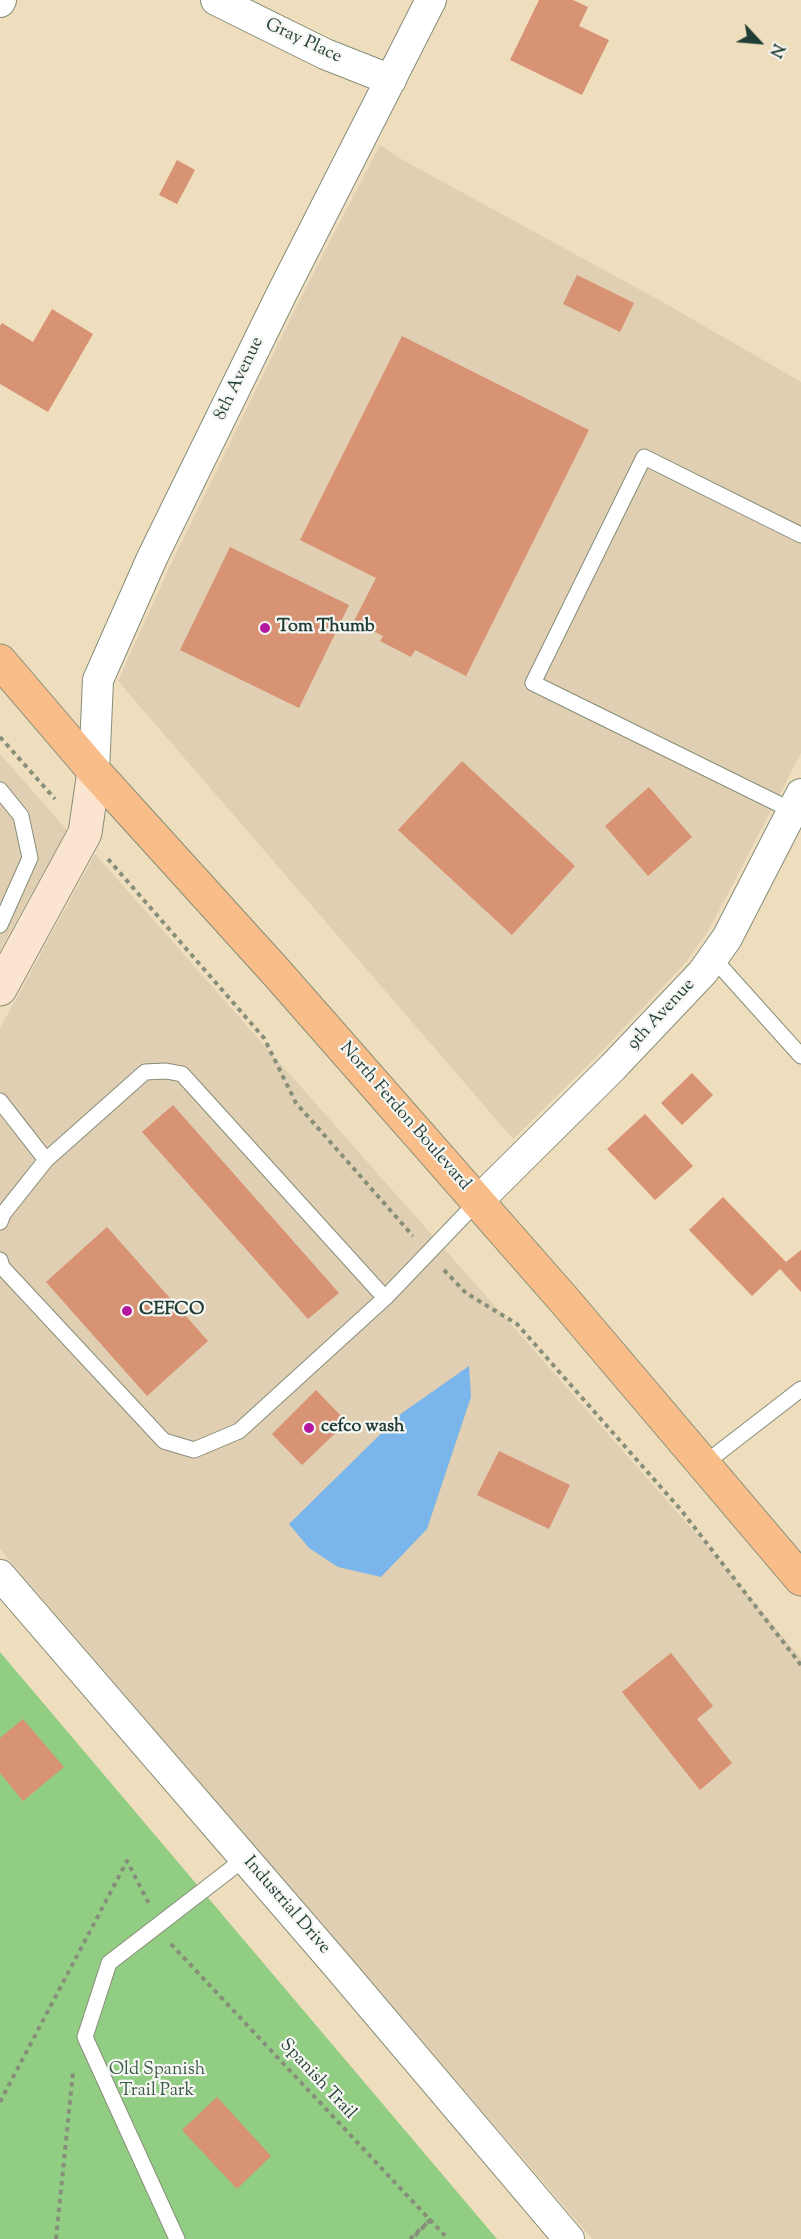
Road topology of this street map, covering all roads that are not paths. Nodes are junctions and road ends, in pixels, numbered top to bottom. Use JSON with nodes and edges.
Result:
{"nodes":[{"id":1,"x":216,"y":0,"type":"edge"},
{"id":2,"x":431,"y":0,"type":"edge"},
{"id":3,"x":391,"y":80,"type":"junction"},
{"id":4,"x":801,"y":535,"type":"edge"},
{"id":5,"x":0,"y":661,"type":"edge"},
{"id":6,"x":94,"y":771,"type":"junction"},
{"id":7,"x":0,"y":790,"type":"edge"},
{"id":8,"x":797,"y":802,"type":"edge"},
{"id":9,"x":0,"y":925,"type":"edge"},
{"id":10,"x":713,"y":958,"type":"junction"},
{"id":11,"x":0,"y":989,"type":"edge"},
{"id":12,"x":801,"y":1056,"type":"edge"},
{"id":13,"x":0,"y":1101,"type":"edge"},
{"id":14,"x":46,"y":1160,"type":"junction"},
{"id":15,"x":478,"y":1201,"type":"junction"},
{"id":16,"x":0,"y":1222,"type":"edge"},
{"id":17,"x":0,"y":1260,"type":"edge"},
{"id":18,"x":385,"y":1298,"type":"junction"},
{"id":19,"x":801,"y":1389,"type":"edge"},
{"id":20,"x":704,"y":1464,"type":"junction"},
{"id":21,"x":0,"y":1575,"type":"edge"},
{"id":22,"x":801,"y":1579,"type":"edge"},
{"id":23,"x":244,"y":1859,"type":"junction"},
{"id":24,"x":177,"y":2239,"type":"edge"},
{"id":25,"x":569,"y":2239,"type":"edge"}],
"edges":[{"from":1,"to":3,"type":"street","name":"Gray Place"},
{"from":2,"to":3,"type":"street","name":"8th Avenue"},
{"from":3,"to":6,"type":"street","name":"8th Avenue"},
{"from":4,"to":8,"type":"lane"},
{"from":5,"to":6,"type":"main road","name":"North Ferdon Boulevard"},
{"from":6,"to":11,"type":"street"},
{"from":6,"to":15,"type":"main road","name":"North Ferdon Boulevard"},
{"from":7,"to":9,"type":"lane"},
{"from":8,"to":10,"type":"street","name":"9th Avenue"},
{"from":10,"to":12,"type":"lane"},
{"from":10,"to":15,"type":"street","name":"9th Avenue"},
{"from":13,"to":14,"type":"lane"},
{"from":14,"to":16,"type":"lane"},
{"from":14,"to":18,"type":"lane"},
{"from":15,"to":18,"type":"lane"},
{"from":15,"to":20,"type":"main road","name":"North Ferdon Boulevard"},
{"from":17,"to":18,"type":"lane"},
{"from":19,"to":20,"type":"lane"},
{"from":20,"to":22,"type":"main road","name":"North Ferdon Boulevard"},
{"from":21,"to":23,"type":"street","name":"Industrial Drive"},
{"from":23,"to":24,"type":"lane"},
{"from":23,"to":25,"type":"street","name":"Industrial Drive"}]}
